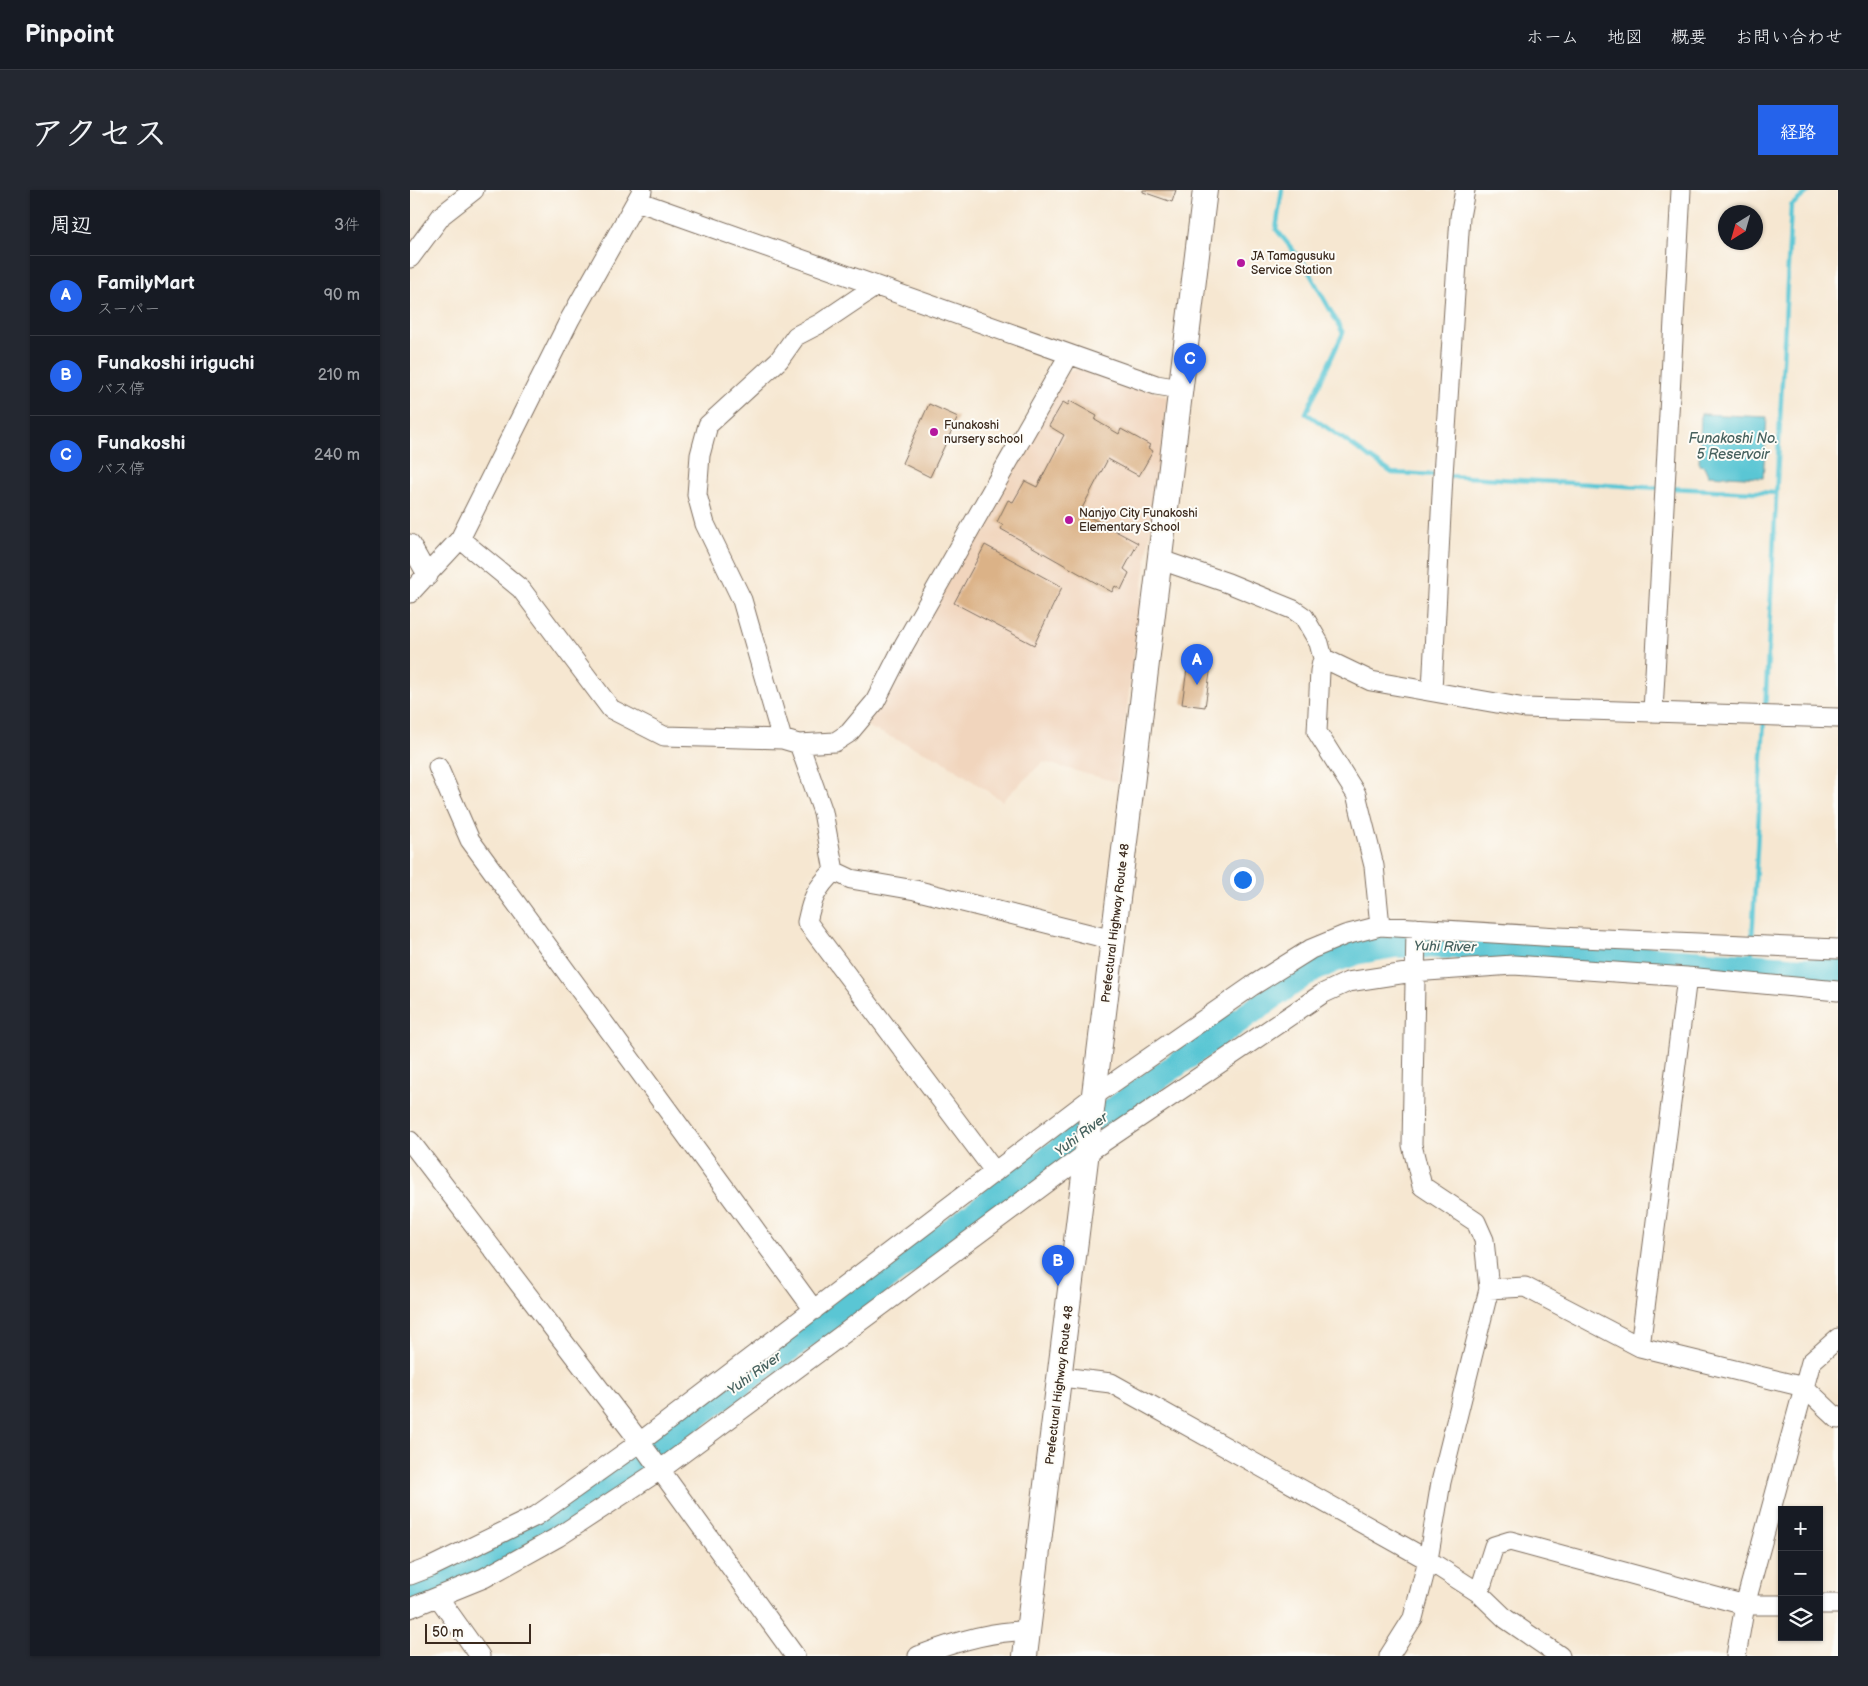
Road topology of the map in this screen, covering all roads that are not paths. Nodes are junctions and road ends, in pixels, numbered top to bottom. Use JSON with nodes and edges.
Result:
{"nodes":[{"id":1,"x":474,"y":190,"type":"edge"},
{"id":2,"x":1206,"y":190,"type":"edge"},
{"id":3,"x":1465,"y":190,"type":"edge"},
{"id":4,"x":1681,"y":190,"type":"edge"},
{"id":5,"x":640,"y":196,"type":"edge"},
{"id":6,"x":410,"y":258,"type":"edge"},
{"id":7,"x":876,"y":286,"type":"junction"},
{"id":8,"x":1070,"y":355,"type":"junction"},
{"id":9,"x":1180,"y":389,"type":"junction"},
{"id":10,"x":460,"y":539,"type":"junction"},
{"id":11,"x":410,"y":544,"type":"edge"},
{"id":12,"x":1161,"y":560,"type":"junction"},
{"id":13,"x":428,"y":576,"type":"junction"},
{"id":14,"x":410,"y":594,"type":"edge"},
{"id":15,"x":1323,"y":658,"type":"junction"},
{"id":16,"x":1432,"y":690,"type":"junction"},
{"id":17,"x":1653,"y":711,"type":"junction"},
{"id":18,"x":1838,"y":718,"type":"edge"},
{"id":19,"x":790,"y":741,"type":"junction"},
{"id":20,"x":438,"y":767,"type":"dead end"},
{"id":21,"x":834,"y":872,"type":"junction"},
{"id":22,"x":1380,"y":926,"type":"junction"},
{"id":23,"x":1416,"y":928,"type":"junction"},
{"id":24,"x":1113,"y":940,"type":"junction"},
{"id":25,"x":1838,"y":949,"type":"edge"},
{"id":26,"x":1413,"y":972,"type":"junction"},
{"id":27,"x":1687,"y":977,"type":"junction"},
{"id":28,"x":1838,"y":991,"type":"edge"},
{"id":29,"x":1094,"y":1102,"type":"junction"},
{"id":30,"x":410,"y":1141,"type":"edge"},
{"id":31,"x":1088,"y":1148,"type":"junction"},
{"id":32,"x":416,"y":1164,"type":"edge"},
{"id":33,"x":995,"y":1172,"type":"junction"},
{"id":34,"x":1489,"y":1289,"type":"junction"},
{"id":35,"x":814,"y":1310,"type":"junction"},
{"id":36,"x":1838,"y":1338,"type":"edge"},
{"id":37,"x":1640,"y":1347,"type":"junction"},
{"id":38,"x":1059,"y":1380,"type":"junction"},
{"id":39,"x":1804,"y":1387,"type":"junction"},
{"id":40,"x":1838,"y":1419,"type":"edge"},
{"id":41,"x":640,"y":1442,"type":"junction"},
{"id":42,"x":660,"y":1470,"type":"junction"},
{"id":43,"x":1428,"y":1560,"type":"junction"},
{"id":44,"x":410,"y":1575,"type":"edge"},
{"id":45,"x":1479,"y":1593,"type":"junction"},
{"id":46,"x":438,"y":1597,"type":"junction"},
{"id":47,"x":1823,"y":1604,"type":"edge"},
{"id":48,"x":1838,"y":1604,"type":"edge"},
{"id":49,"x":1745,"y":1605,"type":"junction"},
{"id":50,"x":1778,"y":1605,"type":"edge"},
{"id":51,"x":410,"y":1608,"type":"edge"},
{"id":52,"x":1028,"y":1631,"type":"junction"},
{"id":53,"x":1552,"y":1654,"type":"edge"},
{"id":54,"x":480,"y":1656,"type":"edge"},
{"id":55,"x":795,"y":1656,"type":"edge"},
{"id":56,"x":918,"y":1656,"type":"edge"},
{"id":57,"x":1025,"y":1656,"type":"edge"},
{"id":58,"x":1389,"y":1656,"type":"edge"},
{"id":59,"x":1736,"y":1656,"type":"edge"}],
"edges":[{"from":1,"to":6,"type":"street"},
{"from":2,"to":9,"type":"main road","name":"Prefectural Highway Route 48"},
{"from":3,"to":16,"type":"street"},
{"from":4,"to":17,"type":"street"},
{"from":5,"to":7,"type":"street"},
{"from":5,"to":10,"type":"street"},
{"from":7,"to":8,"type":"street"},
{"from":7,"to":19,"type":"street"},
{"from":8,"to":9,"type":"street"},
{"from":8,"to":19,"type":"street"},
{"from":9,"to":12,"type":"main road","name":"Prefectural Highway Route 48"},
{"from":10,"to":13,"type":"street"},
{"from":10,"to":19,"type":"street"},
{"from":11,"to":13,"type":"street"},
{"from":12,"to":15,"type":"street"},
{"from":12,"to":24,"type":"main road","name":"Prefectural Highway Route 48"},
{"from":13,"to":14,"type":"street"},
{"from":15,"to":16,"type":"street"},
{"from":15,"to":22,"type":"street"},
{"from":16,"to":17,"type":"street"},
{"from":17,"to":18,"type":"street"},
{"from":19,"to":21,"type":"street"},
{"from":20,"to":35,"type":"street"},
{"from":21,"to":24,"type":"street"},
{"from":21,"to":33,"type":"street"},
{"from":22,"to":23,"type":"street"},
{"from":22,"to":29,"type":"street"},
{"from":23,"to":25,"type":"street"},
{"from":23,"to":26,"type":"street"},
{"from":24,"to":29,"type":"main road","name":"Prefectural Highway Route 48"},
{"from":26,"to":27,"type":"street"},
{"from":26,"to":31,"type":"street"},
{"from":26,"to":34,"type":"street"},
{"from":27,"to":28,"type":"street"},
{"from":27,"to":37,"type":"street"},
{"from":29,"to":31,"type":"main road","name":"Prefectural Highway Route 48"},
{"from":29,"to":33,"type":"street"},
{"from":30,"to":32,"type":"street"},
{"from":31,"to":38,"type":"main road","name":"Prefectural Highway Route 48"},
{"from":31,"to":42,"type":"street"},
{"from":32,"to":41,"type":"street"},
{"from":33,"to":35,"type":"street"},
{"from":34,"to":37,"type":"street"},
{"from":34,"to":43,"type":"street"},
{"from":35,"to":41,"type":"street"},
{"from":36,"to":39,"type":"street"},
{"from":37,"to":39,"type":"street"},
{"from":38,"to":43,"type":"street"},
{"from":38,"to":52,"type":"main road","name":"Prefectural Highway Route 48"},
{"from":39,"to":40,"type":"street"},
{"from":39,"to":49,"type":"street"},
{"from":41,"to":42,"type":"street"},
{"from":41,"to":44,"type":"street"},
{"from":42,"to":46,"type":"street"},
{"from":42,"to":55,"type":"street"},
{"from":43,"to":45,"type":"street"},
{"from":43,"to":58,"type":"street"},
{"from":45,"to":49,"type":"street"},
{"from":45,"to":53,"type":"street"},
{"from":46,"to":51,"type":"street"},
{"from":46,"to":54,"type":"street"},
{"from":47,"to":48,"type":"street"},
{"from":49,"to":50,"type":"street"},
{"from":49,"to":59,"type":"street"},
{"from":52,"to":56,"type":"street"},
{"from":52,"to":57,"type":"main road","name":"Prefectural Highway Route 48"}]}
